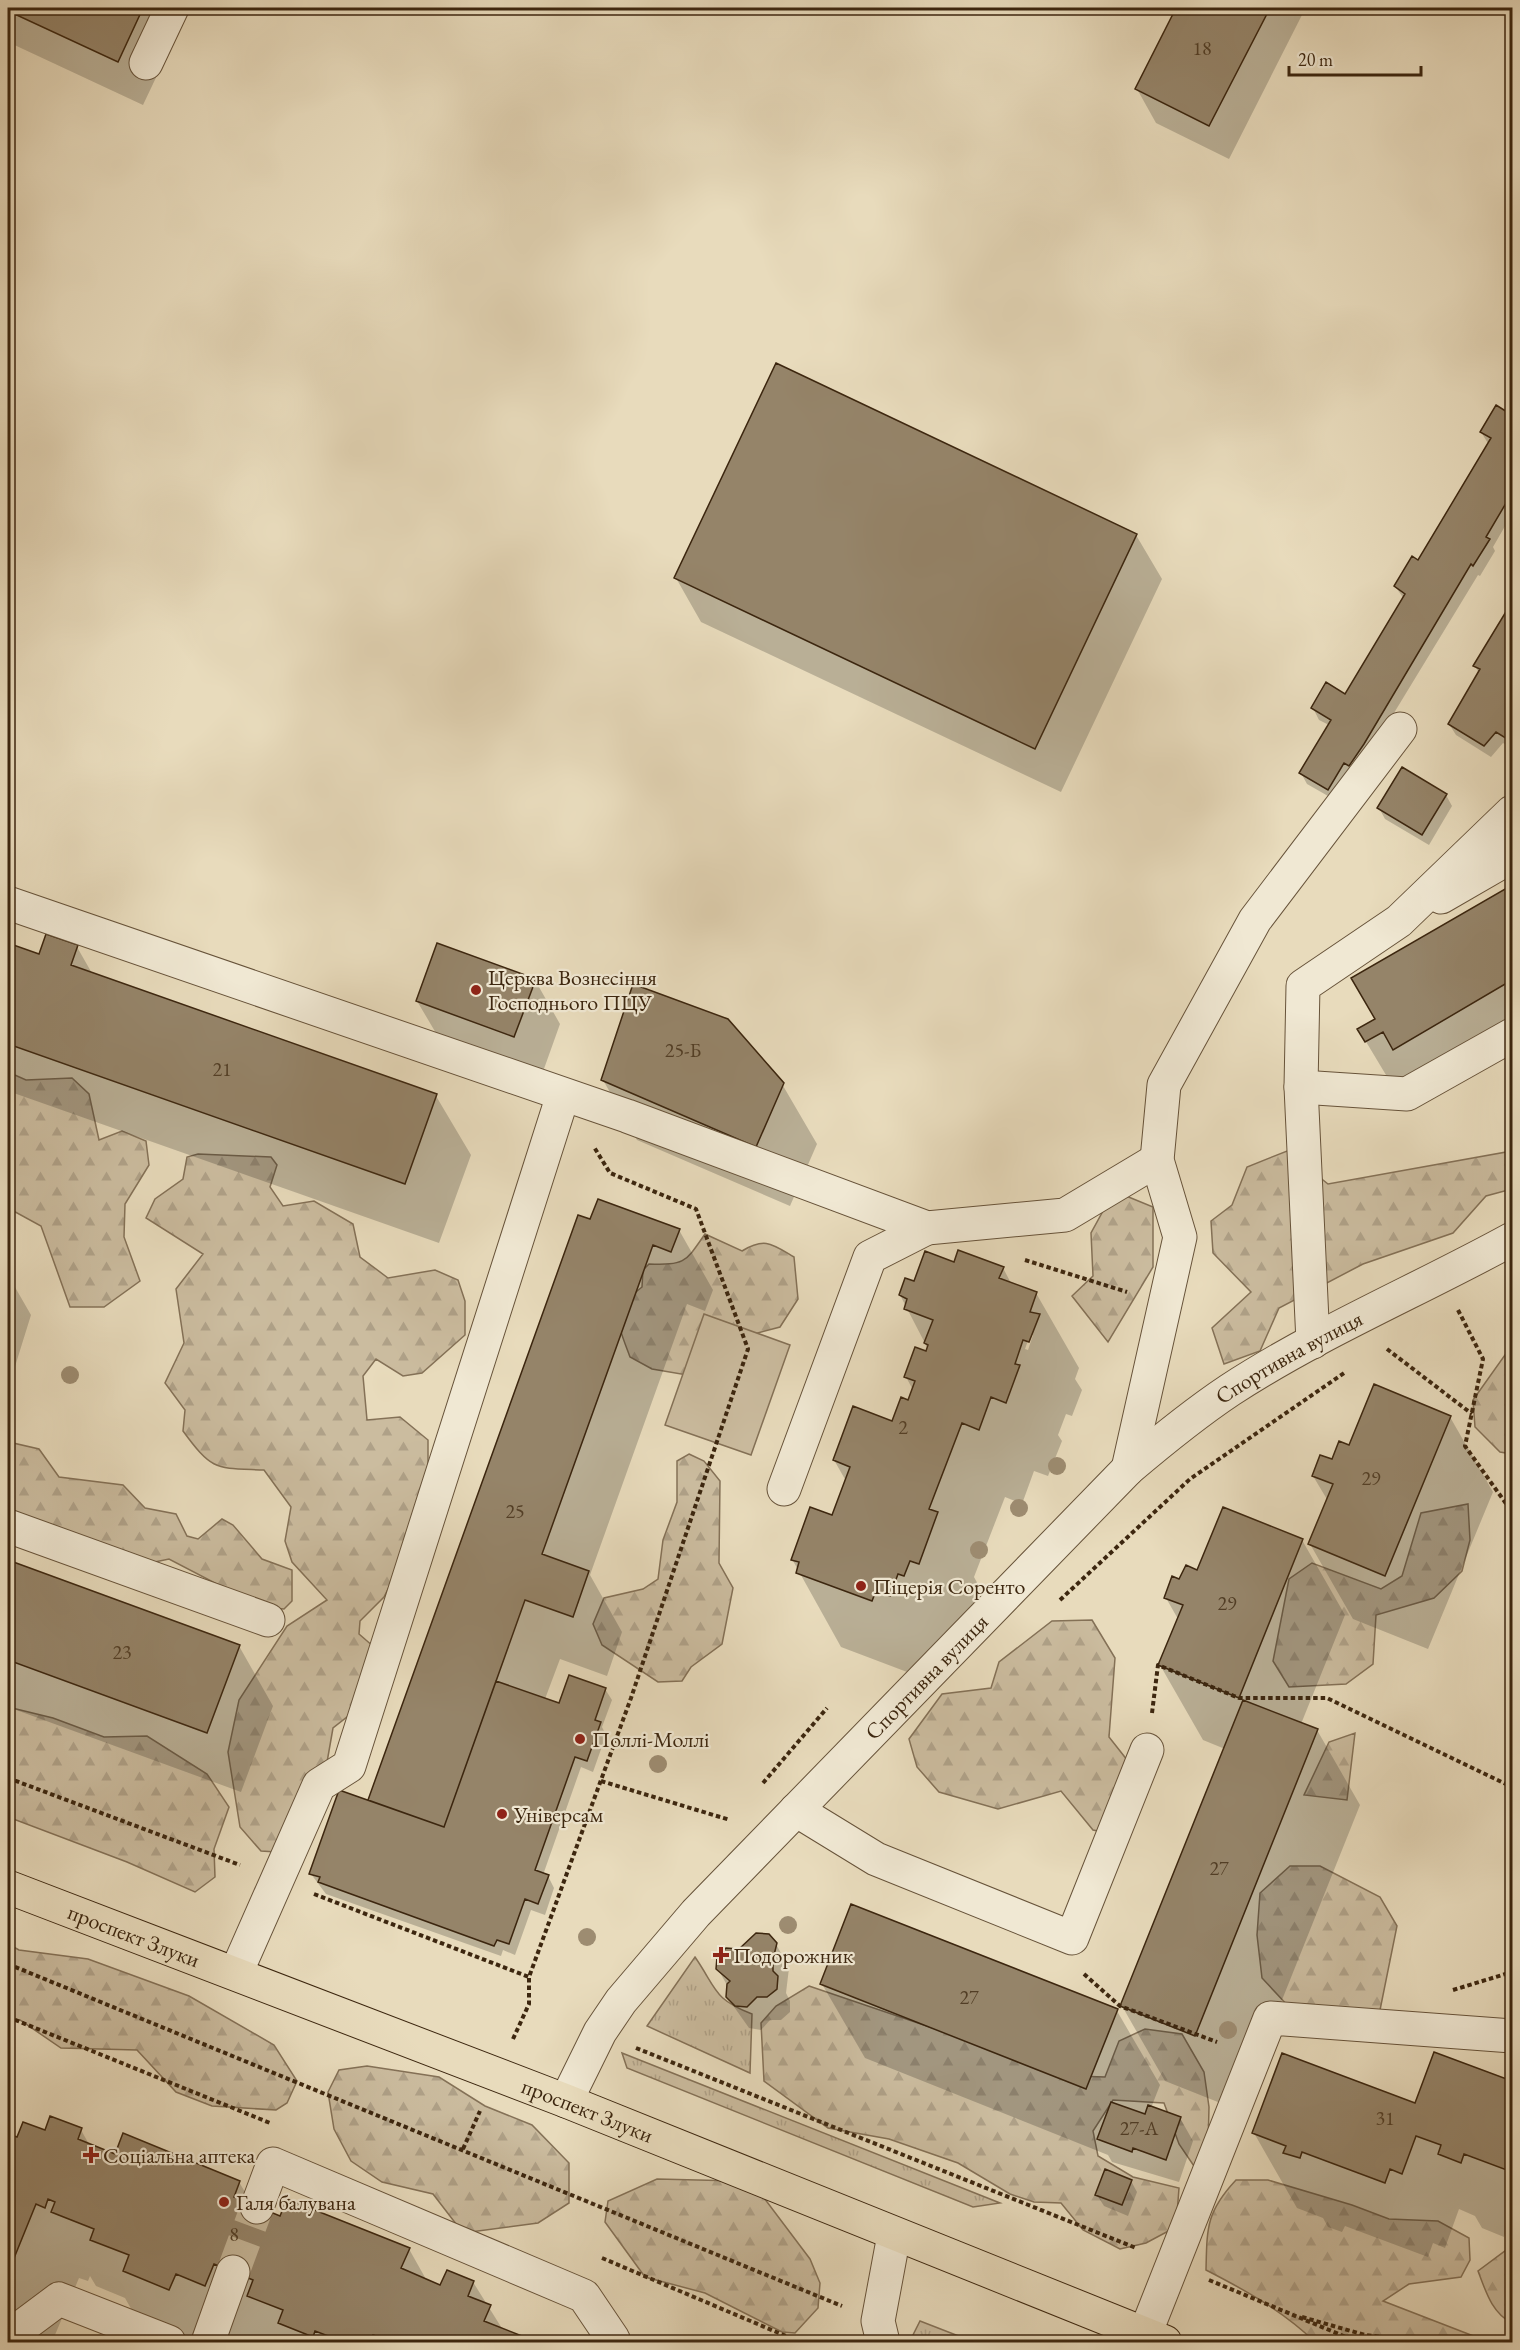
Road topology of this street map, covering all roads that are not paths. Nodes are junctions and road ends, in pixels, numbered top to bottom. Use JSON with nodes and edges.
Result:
{"nodes":[{"id":1,"x":172,"y":8,"type":"edge"},
{"id":2,"x":146,"y":63,"type":"dead end"},
{"id":3,"x":1400,"y":729,"type":"dead end"},
{"id":4,"x":1512,"y":812,"type":"edge"},
{"id":5,"x":1512,"y":856,"type":"edge"},
{"id":6,"x":8,"y":903,"type":"edge"},
{"id":7,"x":1399,"y":921,"type":"junction"},
{"id":8,"x":1512,"y":1035,"type":"edge"},
{"id":9,"x":1301,"y":1087,"type":"junction"},
{"id":10,"x":563,"y":1095,"type":"junction"},
{"id":11,"x":1157,"y":1160,"type":"junction"},
{"id":12,"x":927,"y":1228,"type":"junction"},
{"id":13,"x":1512,"y":1239,"type":"edge"},
{"id":14,"x":1313,"y":1342,"type":"junction"},
{"id":15,"x":1128,"y":1468,"type":"junction"},
{"id":16,"x":784,"y":1489,"type":"dead end"},
{"id":17,"x":8,"y":1526,"type":"edge"},
{"id":18,"x":268,"y":1620,"type":"dead end"},
{"id":19,"x":1148,"y":1750,"type":"road end"},
{"id":20,"x":796,"y":1810,"type":"junction"},
{"id":21,"x":8,"y":1887,"type":"edge"},
{"id":22,"x":236,"y":1973,"type":"junction"},
{"id":23,"x":1512,"y":2036,"type":"edge"},
{"id":24,"x":566,"y":2101,"type":"junction"},
{"id":25,"x":257,"y":2207,"type":"tunnel mouth"},
{"id":26,"x":894,"y":2235,"type":"junction"},
{"id":27,"x":233,"y":2272,"type":"tunnel mouth"},
{"id":28,"x":880,"y":2332,"type":"edge"},
{"id":29,"x":8,"y":2337,"type":"edge"},
{"id":30,"x":1155,"y":2338,"type":"edge"},
{"id":31,"x":169,"y":2343,"type":"edge"},
{"id":32,"x":208,"y":2343,"type":"edge"},
{"id":33,"x":612,"y":2343,"type":"edge"}],
"edges":[{"from":1,"to":2,"type":"street"},
{"from":3,"to":11,"type":"street"},
{"from":4,"to":7,"type":"street"},
{"from":5,"to":7,"type":"street"},
{"from":6,"to":10,"type":"street"},
{"from":7,"to":9,"type":"street"},
{"from":8,"to":9,"type":"street"},
{"from":9,"to":14,"type":"street"},
{"from":10,"to":12,"type":"street"},
{"from":10,"to":22,"type":"street"},
{"from":11,"to":12,"type":"street"},
{"from":11,"to":15,"type":"street"},
{"from":12,"to":16,"type":"street"},
{"from":13,"to":14,"type":"street","name":"Спортивна вулиця"},
{"from":14,"to":15,"type":"street","name":"Спортивна вулиця"},
{"from":15,"to":20,"type":"street","name":"Спортивна вулиця"},
{"from":17,"to":18,"type":"street"},
{"from":19,"to":20,"type":"street"},
{"from":20,"to":24,"type":"street","name":"Спортивна вулиця"},
{"from":21,"to":22,"type":"main road","name":"проспект Злуки"},
{"from":22,"to":24,"type":"main road","name":"проспект Злуки"},
{"from":23,"to":30,"type":"street"},
{"from":24,"to":26,"type":"main road","name":"проспект Злуки"},
{"from":25,"to":33,"type":"street"},
{"from":26,"to":28,"type":"street"},
{"from":26,"to":30,"type":"main road","name":"проспект Злуки"},
{"from":27,"to":32,"type":"street"},
{"from":29,"to":31,"type":"street"}]}
